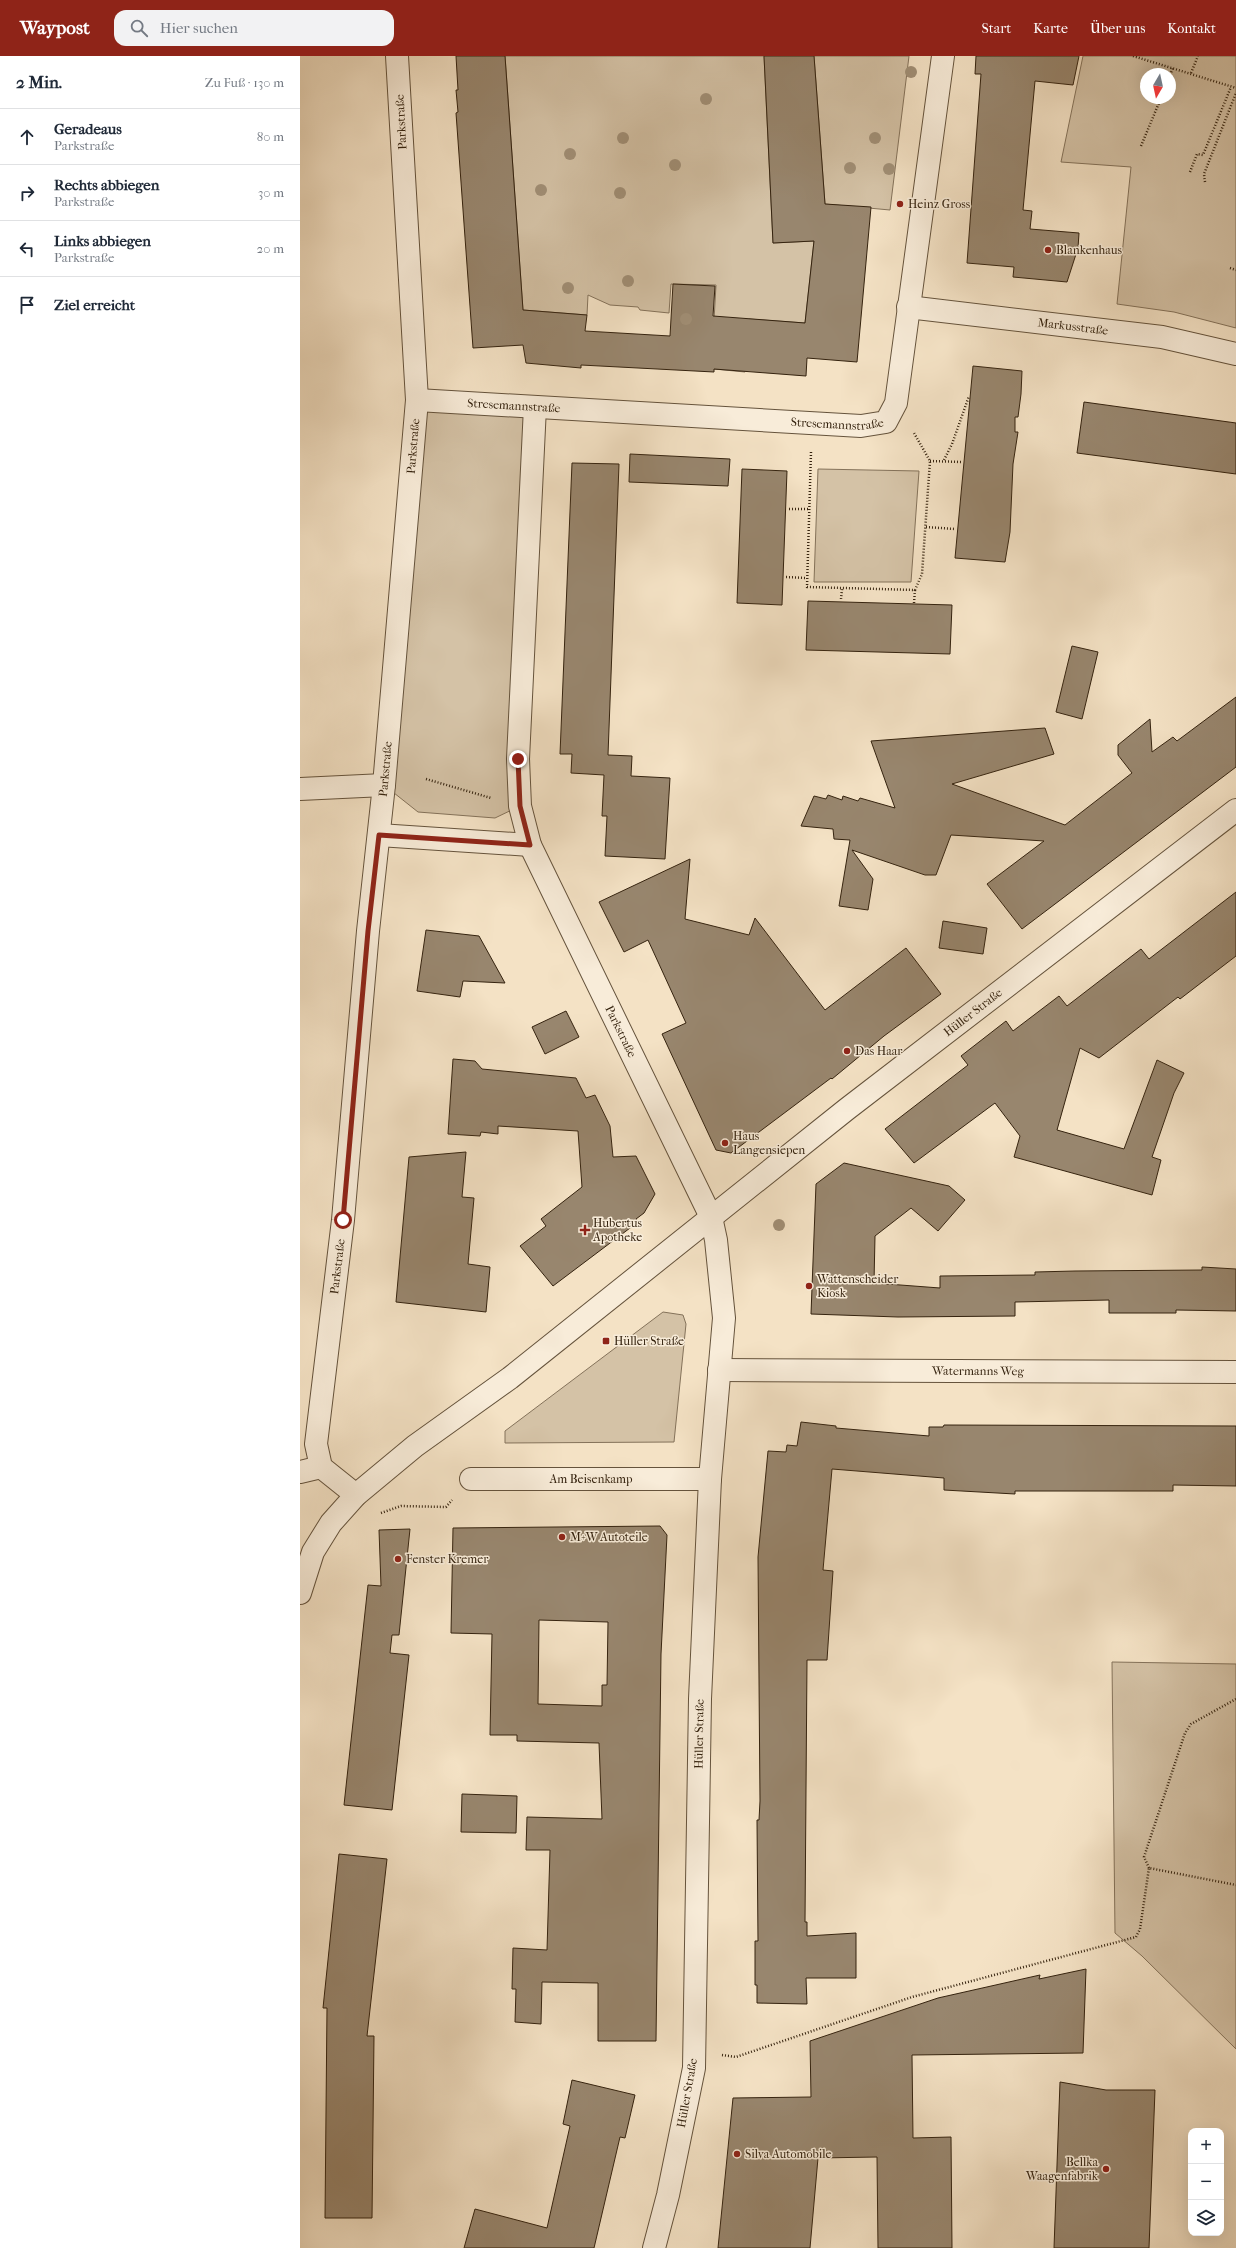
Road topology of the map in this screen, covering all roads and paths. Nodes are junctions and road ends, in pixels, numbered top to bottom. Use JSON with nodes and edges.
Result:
{"nodes":[{"id":1,"x":397,"y":56,"type":"edge"},
{"id":2,"x":943,"y":56,"type":"edge"},
{"id":3,"x":1133,"y":56,"type":"edge"},
{"id":4,"x":1198,"y":56,"type":"edge"},
{"id":5,"x":1173,"y":68,"type":"edge"},
{"id":6,"x":1176,"y":69,"type":"edge"},
{"id":7,"x":1191,"y":74,"type":"junction"},
{"id":8,"x":1231,"y":86,"type":"junction"},
{"id":9,"x":1236,"y":88,"type":"edge"},
{"id":10,"x":1236,"y":93,"type":"edge"},
{"id":11,"x":1158,"y":104,"type":"edge"},
{"id":12,"x":1141,"y":146,"type":"dead end"},
{"id":13,"x":1190,"y":172,"type":"dead end"},
{"id":14,"x":1205,"y":182,"type":"dead end"},
{"id":15,"x":1230,"y":268,"type":"dead end"},
{"id":16,"x":1236,"y":270,"type":"edge"},
{"id":17,"x":908,"y":307,"type":"junction"},
{"id":18,"x":1236,"y":354,"type":"edge"},
{"id":19,"x":969,"y":396,"type":"dead end"},
{"id":20,"x":417,"y":400,"type":"junction"},
{"id":21,"x":896,"y":403,"type":"junction"},
{"id":22,"x":535,"y":407,"type":"junction"},
{"id":23,"x":812,"y":424,"type":"junction"},
{"id":24,"x":944,"y":460,"type":"junction"},
{"id":25,"x":930,"y":461,"type":"junction"},
{"id":26,"x":961,"y":462,"type":"dead end"},
{"id":27,"x":788,"y":509,"type":"dead end"},
{"id":28,"x":808,"y":509,"type":"junction"},
{"id":29,"x":926,"y":527,"type":"junction"},
{"id":30,"x":955,"y":529,"type":"dead end"},
{"id":31,"x":786,"y":577,"type":"dead end"},
{"id":32,"x":806,"y":578,"type":"junction"},
{"id":33,"x":842,"y":589,"type":"junction"},
{"id":34,"x":915,"y":590,"type":"junction"},
{"id":35,"x":841,"y":599,"type":"dead end"},
{"id":36,"x":914,"y":603,"type":"dead end"},
{"id":37,"x":426,"y":779,"type":"dead end"},
{"id":38,"x":384,"y":785,"type":"junction"},
{"id":39,"x":300,"y":790,"type":"edge"},
{"id":40,"x":520,"y":806,"type":"junction"},
{"id":41,"x":1236,"y":810,"type":"edge"},
{"id":42,"x":379,"y":835,"type":"junction"},
{"id":43,"x":530,"y":845,"type":"junction"},
{"id":44,"x":711,"y":1217,"type":"junction"},
{"id":45,"x":719,"y":1370,"type":"junction"},
{"id":46,"x":1236,"y":1372,"type":"edge"},
{"id":47,"x":321,"y":1467,"type":"junction"},
{"id":48,"x":300,"y":1472,"type":"edge"},
{"id":49,"x":710,"y":1479,"type":"junction"},
{"id":50,"x":471,"y":1480,"type":"joint"},
{"id":51,"x":351,"y":1500,"type":"junction"},
{"id":52,"x":300,"y":1593,"type":"edge"},
{"id":53,"x":1236,"y":1699,"type":"edge"},
{"id":54,"x":1149,"y":1868,"type":"junction"},
{"id":55,"x":1236,"y":1885,"type":"edge"},
{"id":56,"x":694,"y":2053,"type":"junction"},
{"id":57,"x":654,"y":2248,"type":"edge"}],
"edges":[{"from":1,"to":20,"type":"street","name":"Parkstraße"},
{"from":2,"to":17,"type":"street","name":"Stresemannstraße"},
{"from":3,"to":5,"type":"path"},
{"from":4,"to":7,"type":"path"},
{"from":6,"to":7,"type":"path"},
{"from":7,"to":8,"type":"path"},
{"from":8,"to":9,"type":"path"},
{"from":8,"to":13,"type":"path"},
{"from":10,"to":14,"type":"path"},
{"from":11,"to":12,"type":"path"},
{"from":15,"to":16,"type":"path"},
{"from":17,"to":18,"type":"street","name":"Markusstraße"},
{"from":17,"to":21,"type":"street","name":"Stresemannstraße"},
{"from":19,"to":24,"type":"path"},
{"from":20,"to":22,"type":"street","name":"Stresemannstraße"},
{"from":20,"to":38,"type":"street","name":"Parkstraße"},
{"from":21,"to":23,"type":"street","name":"Stresemannstraße"},
{"from":21,"to":25,"type":"path"},
{"from":22,"to":23,"type":"street","name":"Stresemannstraße"},
{"from":22,"to":40,"type":"street","name":"Parkstraße"},
{"from":23,"to":28,"type":"path"},
{"from":24,"to":25,"type":"path"},
{"from":24,"to":26,"type":"path"},
{"from":25,"to":29,"type":"path"},
{"from":27,"to":28,"type":"path"},
{"from":28,"to":32,"type":"path"},
{"from":29,"to":30,"type":"path"},
{"from":29,"to":34,"type":"path"},
{"from":31,"to":32,"type":"path"},
{"from":32,"to":33,"type":"path"},
{"from":33,"to":34,"type":"path"},
{"from":33,"to":35,"type":"path"},
{"from":34,"to":36,"type":"path"},
{"from":37,"to":40,"type":"path"},
{"from":38,"to":39,"type":"street"},
{"from":38,"to":42,"type":"street","name":"Parkstraße"},
{"from":40,"to":43,"type":"street","name":"Parkstraße"},
{"from":41,"to":44,"type":"street","name":"Hüller Straße"},
{"from":42,"to":43,"type":"street"},
{"from":42,"to":47,"type":"street","name":"Parkstraße"},
{"from":43,"to":44,"type":"street","name":"Parkstraße"},
{"from":44,"to":45,"type":"street","name":"Hüller Straße"},
{"from":44,"to":51,"type":"street","name":"Hüller Straße"},
{"from":45,"to":46,"type":"street","name":"Watermanns Weg"},
{"from":45,"to":49,"type":"street","name":"Hüller Straße"},
{"from":47,"to":48,"type":"street"},
{"from":47,"to":51,"type":"street"},
{"from":49,"to":50,"type":"street","name":"Am Beisenkamp"},
{"from":49,"to":56,"type":"street","name":"Hüller Straße"},
{"from":50,"to":51,"type":"path"},
{"from":51,"to":52,"type":"street"},
{"from":53,"to":54,"type":"path"},
{"from":54,"to":55,"type":"path"},
{"from":54,"to":56,"type":"path"},
{"from":56,"to":57,"type":"street","name":"Hüller Straße"}]}
